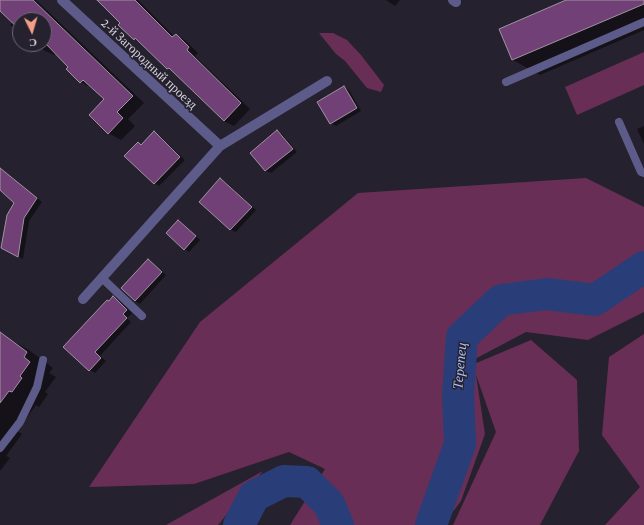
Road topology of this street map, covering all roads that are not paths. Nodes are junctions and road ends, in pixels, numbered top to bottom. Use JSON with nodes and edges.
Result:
{"nodes":[{"id":1,"x":62,"y":0,"type":"edge"},
{"id":2,"x":644,"y":22,"type":"edge"},
{"id":3,"x":327,"y":81,"type":"dead end"},
{"id":4,"x":506,"y":82,"type":"dead end"},
{"id":5,"x":619,"y":122,"type":"dead end"},
{"id":6,"x":220,"y":146,"type":"junction"},
{"id":7,"x":644,"y":173,"type":"edge"},
{"id":8,"x":102,"y":278,"type":"junction"},
{"id":9,"x":83,"y":299,"type":"dead end"},
{"id":10,"x":142,"y":316,"type":"dead end"},
{"id":11,"x":43,"y":360,"type":"dead end"},
{"id":12,"x":0,"y":448,"type":"edge"}],
"edges":[{"from":1,"to":6,"type":"street","name":"2-й Загородный проезд"},
{"from":2,"to":4,"type":"lane"},
{"from":3,"to":6,"type":"street"},
{"from":5,"to":7,"type":"lane"},
{"from":6,"to":8,"type":"street"},
{"from":8,"to":9,"type":"street"},
{"from":8,"to":10,"type":"lane"},
{"from":11,"to":12,"type":"lane"}]}
